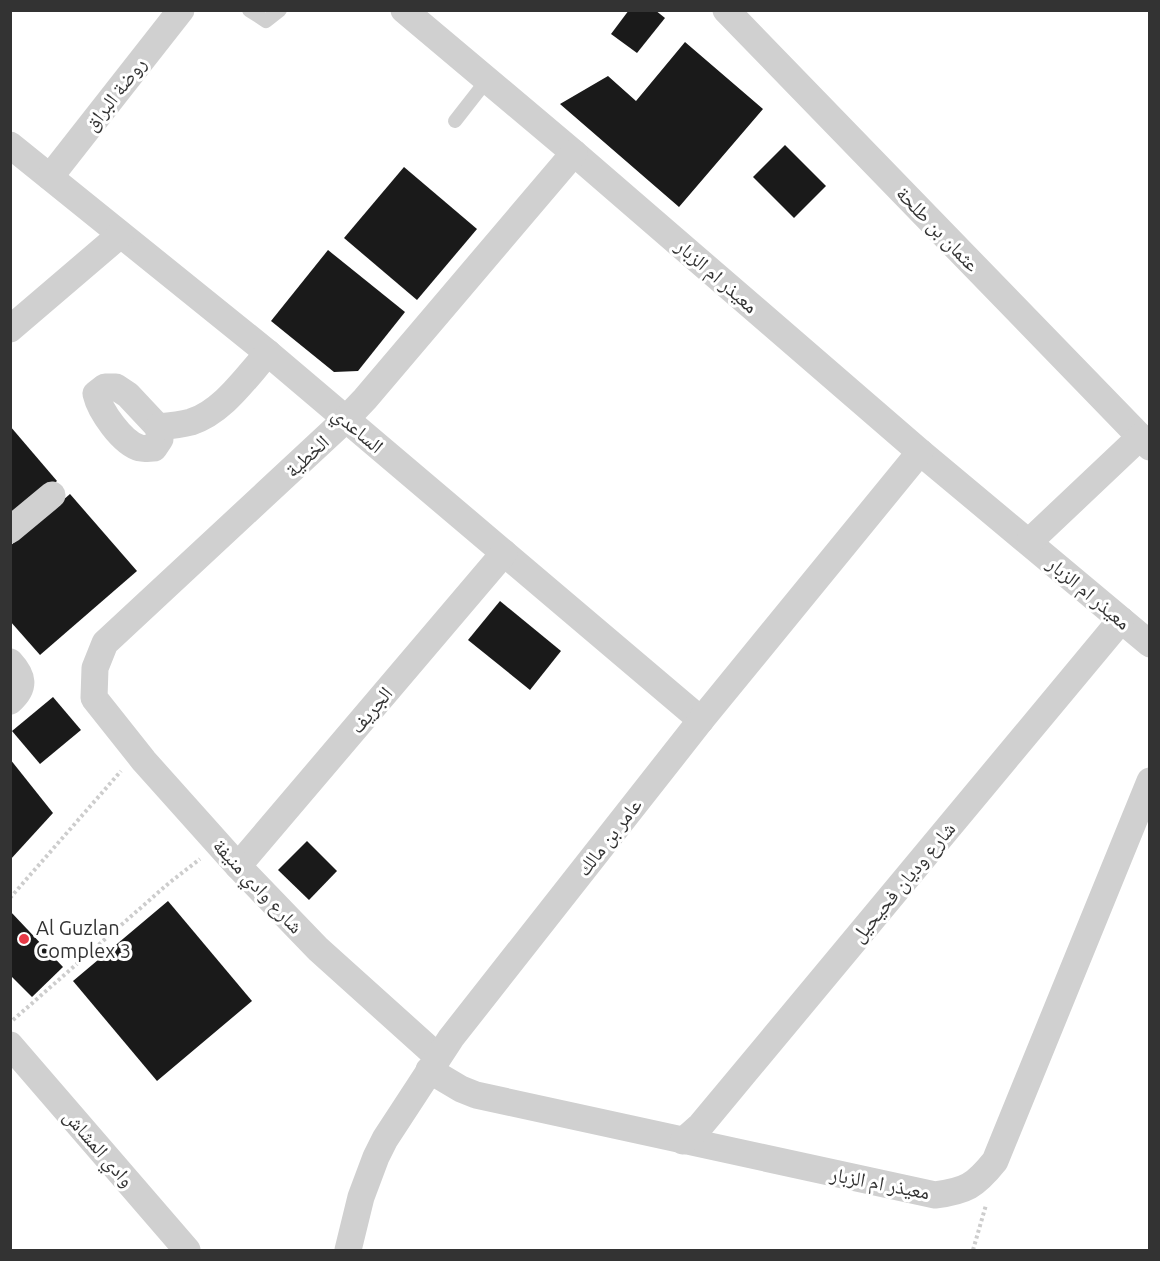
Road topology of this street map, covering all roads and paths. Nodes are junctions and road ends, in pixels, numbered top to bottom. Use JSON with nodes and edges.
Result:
{"nodes":[{"id":1,"x":181,"y":10,"type":"edge"},
{"id":2,"x":249,"y":10,"type":"edge"},
{"id":3,"x":280,"y":10,"type":"edge"},
{"id":4,"x":404,"y":10,"type":"edge"},
{"id":5,"x":726,"y":10,"type":"edge"},
{"id":6,"x":487,"y":80,"type":"junction"},
{"id":7,"x":454,"y":121,"type":"dead end"},
{"id":8,"x":10,"y":145,"type":"edge"},
{"id":9,"x":574,"y":153,"type":"junction"},
{"id":10,"x":50,"y":177,"type":"junction"},
{"id":11,"x":120,"y":235,"type":"junction"},
{"id":12,"x":10,"y":329,"type":"edge"},
{"id":13,"x":268,"y":353,"type":"junction"},
{"id":14,"x":346,"y":419,"type":"junction"},
{"id":15,"x":158,"y":427,"type":"dead end"},
{"id":16,"x":1145,"y":442,"type":"edge"},
{"id":17,"x":920,"y":452,"type":"junction"},
{"id":18,"x":52,"y":495,"type":"dead end"},
{"id":19,"x":10,"y":530,"type":"edge"},
{"id":20,"x":1029,"y":542,"type":"junction"},
{"id":21,"x":504,"y":554,"type":"junction"},
{"id":22,"x":1121,"y":620,"type":"junction"},
{"id":23,"x":1149,"y":644,"type":"edge"},
{"id":24,"x":10,"y":662,"type":"edge"},
{"id":25,"x":94,"y":698,"type":"joint"},
{"id":26,"x":10,"y":701,"type":"edge"},
{"id":27,"x":701,"y":720,"type":"junction"},
{"id":28,"x":137,"y":752,"type":"junction"},
{"id":29,"x":1149,"y":781,"type":"edge"},
{"id":30,"x":218,"y":845,"type":"junction"},
{"id":31,"x":238,"y":866,"type":"junction"},
{"id":32,"x":10,"y":898,"type":"edge"},
{"id":33,"x":10,"y":1023,"type":"edge"},
{"id":34,"x":10,"y":1045,"type":"edge"},
{"id":35,"x":434,"y":1064,"type":"junction"},
{"id":36,"x":683,"y":1142,"type":"junction"},
{"id":37,"x":187,"y":1251,"type":"edge"},
{"id":38,"x":348,"y":1251,"type":"edge"}],
"edges":[{"from":1,"to":10,"type":"street","name":"روضة البراق"},
{"from":2,"to":3,"type":"lane"},
{"from":4,"to":6,"type":"street","name":"معيذر ام الزبار"},
{"from":5,"to":16,"type":"street","name":"عثمان بن طلحة"},
{"from":6,"to":7,"type":"lane"},
{"from":6,"to":9,"type":"street","name":"معيذر ام الزبار"},
{"from":8,"to":10,"type":"street","name":"الساعدي"},
{"from":9,"to":14,"type":"street","name":"الخطية"},
{"from":9,"to":17,"type":"street","name":"معيذر ام الزبار"},
{"from":10,"to":11,"type":"street","name":"الساعدي"},
{"from":11,"to":12,"type":"street"},
{"from":11,"to":13,"type":"street","name":"الساعدي"},
{"from":13,"to":14,"type":"street","name":"الساعدي"},
{"from":13,"to":15,"type":"street"},
{"from":14,"to":21,"type":"street","name":"الساعدي"},
{"from":14,"to":25,"type":"street","name":"الخطية"},
{"from":16,"to":20,"type":"street","name":"معيذر ام الزبار"},
{"from":17,"to":20,"type":"street","name":"معيذر ام الزبار"},
{"from":17,"to":27,"type":"street","name":"عامر بن مالك"},
{"from":18,"to":19,"type":"street"},
{"from":20,"to":22,"type":"street","name":"معيذر ام الزبار"},
{"from":21,"to":27,"type":"street","name":"الساعدي"},
{"from":21,"to":31,"type":"street","name":"الجريف"},
{"from":22,"to":23,"type":"street","name":"معيذر ام الزبار"},
{"from":22,"to":36,"type":"street","name":"شارع وديان فحيحيل"},
{"from":24,"to":26,"type":"street"},
{"from":25,"to":28,"type":"street","name":"شارع وادي منيفة"},
{"from":27,"to":35,"type":"street","name":"عامر بن مالك"},
{"from":28,"to":30,"type":"street","name":"شارع وادي منيفة"},
{"from":28,"to":32,"type":"path"},
{"from":29,"to":36,"type":"street","name":"معيذر ام الزبار"},
{"from":30,"to":31,"type":"street","name":"شارع وادي منيفة"},
{"from":30,"to":33,"type":"path"},
{"from":31,"to":35,"type":"street","name":"شارع وادي منيفة"},
{"from":34,"to":37,"type":"street","name":"وادي المشاش"},
{"from":35,"to":36,"type":"street","name":"معيذر ام الزبار"},
{"from":35,"to":38,"type":"street","name":"عامر بن مالك"}]}
